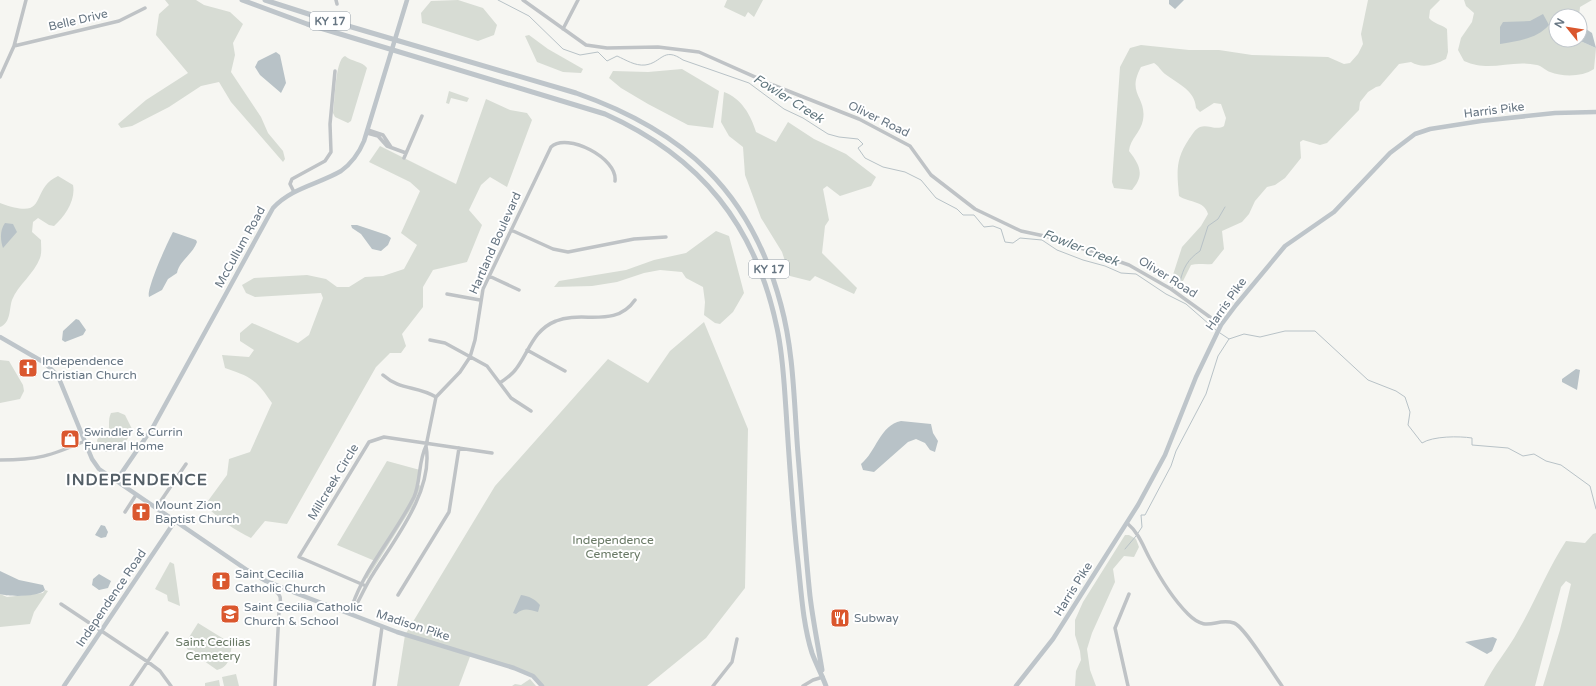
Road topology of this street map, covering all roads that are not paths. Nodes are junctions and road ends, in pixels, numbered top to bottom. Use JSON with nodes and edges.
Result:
{"nodes":[{"id":1,"x":26,"y":0,"type":"edge"},
{"id":2,"x":242,"y":0,"type":"edge"},
{"id":3,"x":265,"y":0,"type":"edge"},
{"id":4,"x":523,"y":0,"type":"edge"},
{"id":5,"x":578,"y":0,"type":"edge"},
{"id":6,"x":406,"y":2,"type":"edge"},
{"id":7,"x":145,"y":8,"type":"dead end"},
{"id":8,"x":563,"y":29,"type":"junction"},
{"id":9,"x":395,"y":40,"type":"junction"},
{"id":10,"x":14,"y":46,"type":"junction"},
{"id":11,"x":392,"y":49,"type":"junction"},
{"id":12,"x":335,"y":71,"type":"dead end"},
{"id":13,"x":0,"y":77,"type":"edge"},
{"id":14,"x":1596,"y":112,"type":"edge"},
{"id":15,"x":422,"y":116,"type":"dead end"},
{"id":16,"x":367,"y":131,"type":"junction"},
{"id":17,"x":406,"y":153,"type":"junction"},
{"id":18,"x":404,"y":158,"type":"dead end"},
{"id":19,"x":615,"y":181,"type":"dead end"},
{"id":20,"x":294,"y":192,"type":"junction"},
{"id":21,"x":511,"y":230,"type":"junction"},
{"id":22,"x":666,"y":237,"type":"dead end"},
{"id":23,"x":489,"y":276,"type":"junction"},
{"id":24,"x":519,"y":290,"type":"dead end"},
{"id":25,"x":447,"y":294,"type":"dead end"},
{"id":26,"x":480,"y":300,"type":"junction"},
{"id":27,"x":635,"y":300,"type":"dead end"},
{"id":28,"x":1221,"y":325,"type":"junction"},
{"id":29,"x":0,"y":338,"type":"edge"},
{"id":30,"x":430,"y":340,"type":"dead end"},
{"id":31,"x":527,"y":350,"type":"junction"},
{"id":32,"x":470,"y":357,"type":"junction"},
{"id":33,"x":565,"y":371,"type":"dead end"},
{"id":34,"x":383,"y":375,"type":"dead end"},
{"id":35,"x":500,"y":383,"type":"junction"},
{"id":36,"x":436,"y":397,"type":"junction"},
{"id":37,"x":531,"y":411,"type":"dead end"},
{"id":38,"x":84,"y":440,"type":"junction"},
{"id":39,"x":427,"y":445,"type":"junction"},
{"id":40,"x":459,"y":448,"type":"junction"},
{"id":41,"x":492,"y":453,"type":"dead end"},
{"id":42,"x":0,"y":460,"type":"edge"},
{"id":43,"x":186,"y":464,"type":"dead end"},
{"id":44,"x":116,"y":481,"type":"junction"},
{"id":45,"x":136,"y":495,"type":"junction"},
{"id":46,"x":156,"y":508,"type":"junction"},
{"id":47,"x":125,"y":512,"type":"dead end"},
{"id":48,"x":174,"y":521,"type":"junction"},
{"id":49,"x":1127,"y":523,"type":"junction"},
{"id":50,"x":272,"y":583,"type":"junction"},
{"id":51,"x":361,"y":583,"type":"junction"},
{"id":52,"x":366,"y":586,"type":"junction"},
{"id":53,"x":1129,"y":594,"type":"dead end"},
{"id":54,"x":398,"y":595,"type":"dead end"},
{"id":55,"x":61,"y":604,"type":"dead end"},
{"id":56,"x":352,"y":612,"type":"junction"},
{"id":57,"x":382,"y":627,"type":"junction"},
{"id":58,"x":101,"y":631,"type":"junction"},
{"id":59,"x":166,"y":633,"type":"dead end"},
{"id":60,"x":737,"y":639,"type":"dead end"},
{"id":61,"x":148,"y":662,"type":"junction"},
{"id":62,"x":823,"y":677,"type":"junction"},
{"id":63,"x":64,"y":686,"type":"edge"},
{"id":64,"x":131,"y":686,"type":"edge"},
{"id":65,"x":171,"y":686,"type":"edge"},
{"id":66,"x":275,"y":686,"type":"edge"},
{"id":67,"x":374,"y":686,"type":"edge"},
{"id":68,"x":542,"y":686,"type":"edge"},
{"id":69,"x":713,"y":686,"type":"edge"},
{"id":70,"x":803,"y":686,"type":"edge"},
{"id":71,"x":826,"y":686,"type":"edge"},
{"id":72,"x":1016,"y":686,"type":"edge"},
{"id":73,"x":1128,"y":686,"type":"edge"},
{"id":74,"x":1282,"y":686,"type":"edge"}],
"edges":[{"from":1,"to":10,"type":"street"},
{"from":2,"to":11,"type":"main road","number":"KY 17"},
{"from":3,"to":9,"type":"main road","number":"KY 17"},
{"from":4,"to":8,"type":"street","name":"Oliver Road"},
{"from":5,"to":8,"type":"street"},
{"from":6,"to":9,"type":"main road","name":"McCullum Road"},
{"from":7,"to":10,"type":"street","name":"Belle Drive"},
{"from":8,"to":28,"type":"street","name":"Oliver Road"},
{"from":9,"to":11,"type":"main road","name":"McCullum Road"},
{"from":9,"to":62,"type":"main road","number":"KY 17"},
{"from":10,"to":13,"type":"street"},
{"from":11,"to":16,"type":"main road","name":"McCullum Road"},
{"from":11,"to":62,"type":"main road","number":"KY 17"},
{"from":12,"to":20,"type":"street"},
{"from":14,"to":28,"type":"main road","name":"Harris Pike"},
{"from":15,"to":17,"type":"street"},
{"from":16,"to":17,"type":"street"},
{"from":16,"to":20,"type":"main road","name":"McCullum Road"},
{"from":17,"to":18,"type":"street"},
{"from":19,"to":21,"type":"street","name":"Hartland Boulevard"},
{"from":20,"to":44,"type":"main road","name":"McCullum Road"},
{"from":21,"to":22,"type":"street"},
{"from":21,"to":23,"type":"street","name":"Hartland Boulevard"},
{"from":23,"to":24,"type":"street"},
{"from":23,"to":26,"type":"street","name":"Hartland Boulevard"},
{"from":25,"to":26,"type":"street"},
{"from":26,"to":32,"type":"street","name":"Hartland Boulevard"},
{"from":27,"to":31,"type":"street"},
{"from":28,"to":49,"type":"main road","name":"Harris Pike"},
{"from":29,"to":38,"type":"main road","name":"Madison Pike"},
{"from":30,"to":32,"type":"street"},
{"from":31,"to":33,"type":"street"},
{"from":31,"to":35,"type":"street"},
{"from":32,"to":35,"type":"street"},
{"from":32,"to":36,"type":"street","name":"Hartland Boulevard"},
{"from":34,"to":36,"type":"street"},
{"from":35,"to":37,"type":"street"},
{"from":36,"to":39,"type":"street"},
{"from":38,"to":42,"type":"street"},
{"from":38,"to":44,"type":"main road","name":"Madison Pike"},
{"from":39,"to":40,"type":"street","name":"Millcreek Circle"},
{"from":39,"to":51,"type":"street"},
{"from":39,"to":51,"type":"street","name":"Millcreek Circle"},
{"from":39,"to":52,"type":"street"},
{"from":40,"to":41,"type":"street","name":"Millcreek Circle"},
{"from":40,"to":54,"type":"street"},
{"from":43,"to":46,"type":"street"},
{"from":44,"to":45,"type":"main road","name":"Madison Pike"},
{"from":45,"to":46,"type":"main road","name":"Madison Pike"},
{"from":45,"to":47,"type":"street"},
{"from":46,"to":48,"type":"main road","name":"Madison Pike"},
{"from":48,"to":50,"type":"main road","name":"Madison Pike"},
{"from":48,"to":58,"type":"main road","name":"Independence Road"},
{"from":49,"to":72,"type":"main road","name":"Harris Pike"},
{"from":49,"to":74,"type":"street"},
{"from":50,"to":56,"type":"main road","name":"Madison Pike"},
{"from":50,"to":66,"type":"street"},
{"from":51,"to":52,"type":"street","name":"Millcreek Circle"},
{"from":51,"to":56,"type":"street"},
{"from":52,"to":56,"type":"street"},
{"from":53,"to":73,"type":"street"},
{"from":55,"to":58,"type":"street"},
{"from":56,"to":57,"type":"main road","name":"Madison Pike"},
{"from":57,"to":67,"type":"street"},
{"from":57,"to":68,"type":"main road","name":"Madison Pike"},
{"from":58,"to":61,"type":"street"},
{"from":58,"to":63,"type":"main road","name":"Independence Road"},
{"from":59,"to":61,"type":"street"},
{"from":60,"to":69,"type":"street"},
{"from":61,"to":64,"type":"street"},
{"from":61,"to":65,"type":"street"},
{"from":62,"to":70,"type":"street"},
{"from":62,"to":71,"type":"main road","number":"KY 17"}]}
